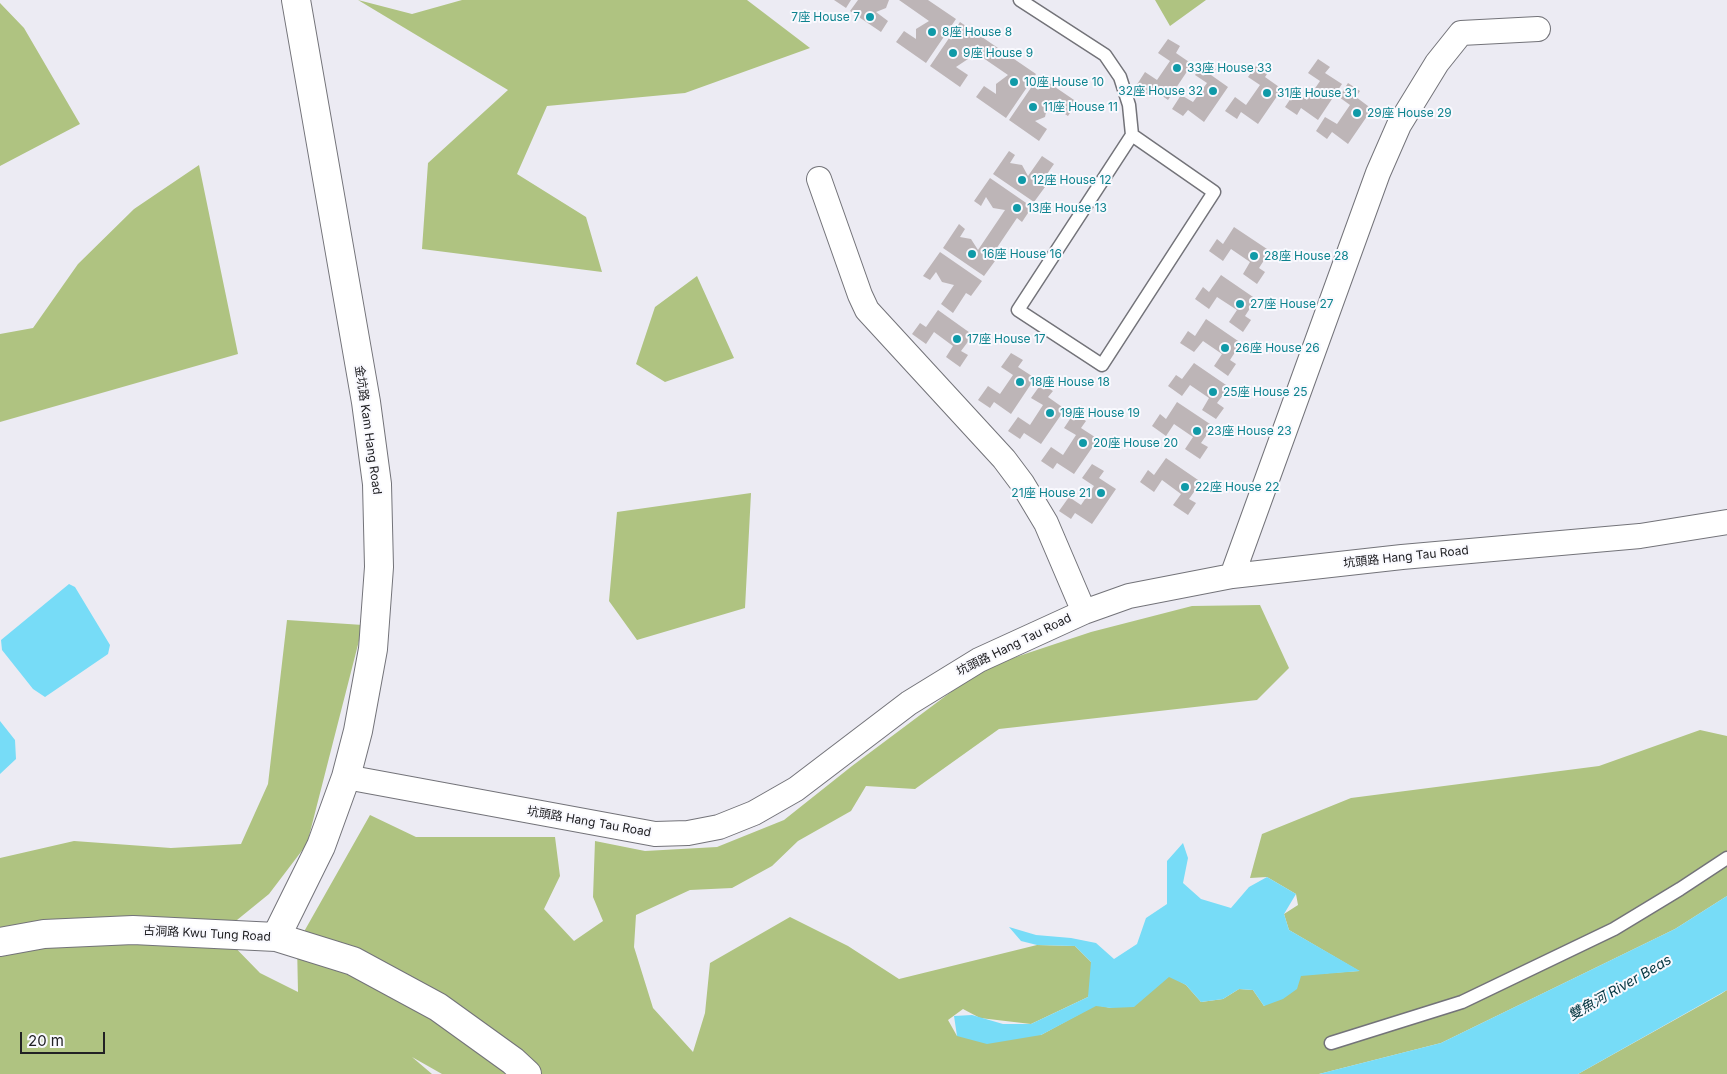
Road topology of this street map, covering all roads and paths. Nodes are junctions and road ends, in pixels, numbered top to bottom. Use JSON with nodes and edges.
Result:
{"nodes":[{"id":1,"x":296,"y":0,"type":"edge"},
{"id":2,"x":1020,"y":0,"type":"edge"},
{"id":3,"x":1538,"y":29,"type":"dead end"},
{"id":4,"x":1132,"y":135,"type":"junction"},
{"id":5,"x":819,"y":179,"type":"dead end"},
{"id":6,"x":1727,"y":522,"type":"edge"},
{"id":7,"x":1232,"y":576,"type":"junction"},
{"id":8,"x":1084,"y":612,"type":"junction"},
{"id":9,"x":346,"y":777,"type":"junction"},
{"id":10,"x":1727,"y":858,"type":"edge"},
{"id":11,"x":276,"y":937,"type":"junction"},
{"id":12,"x":0,"y":942,"type":"edge"},
{"id":13,"x":1331,"y":1043,"type":"dead end"},
{"id":14,"x":520,"y":1068,"type":"edge"}],
"edges":[{"from":1,"to":9,"type":"street","name":"金坑路 Kam Hang Road"},
{"from":2,"to":4,"type":"lane"},
{"from":3,"to":7,"type":"street"},
{"from":4,"to":4,"type":"lane"},
{"from":5,"to":8,"type":"street"},
{"from":6,"to":7,"type":"street","name":"坑頭路 Hang Tau Road"},
{"from":7,"to":8,"type":"street","name":"坑頭路 Hang Tau Road"},
{"from":8,"to":9,"type":"street","name":"坑頭路 Hang Tau Road"},
{"from":9,"to":11,"type":"street","name":"金坑路 Kam Hang Road"},
{"from":10,"to":13,"type":"lane"},
{"from":11,"to":12,"type":"street","name":"古洞路 Kwu Tung Road"},
{"from":11,"to":14,"type":"street","name":"古洞路 Kwu Tung Road"}]}
